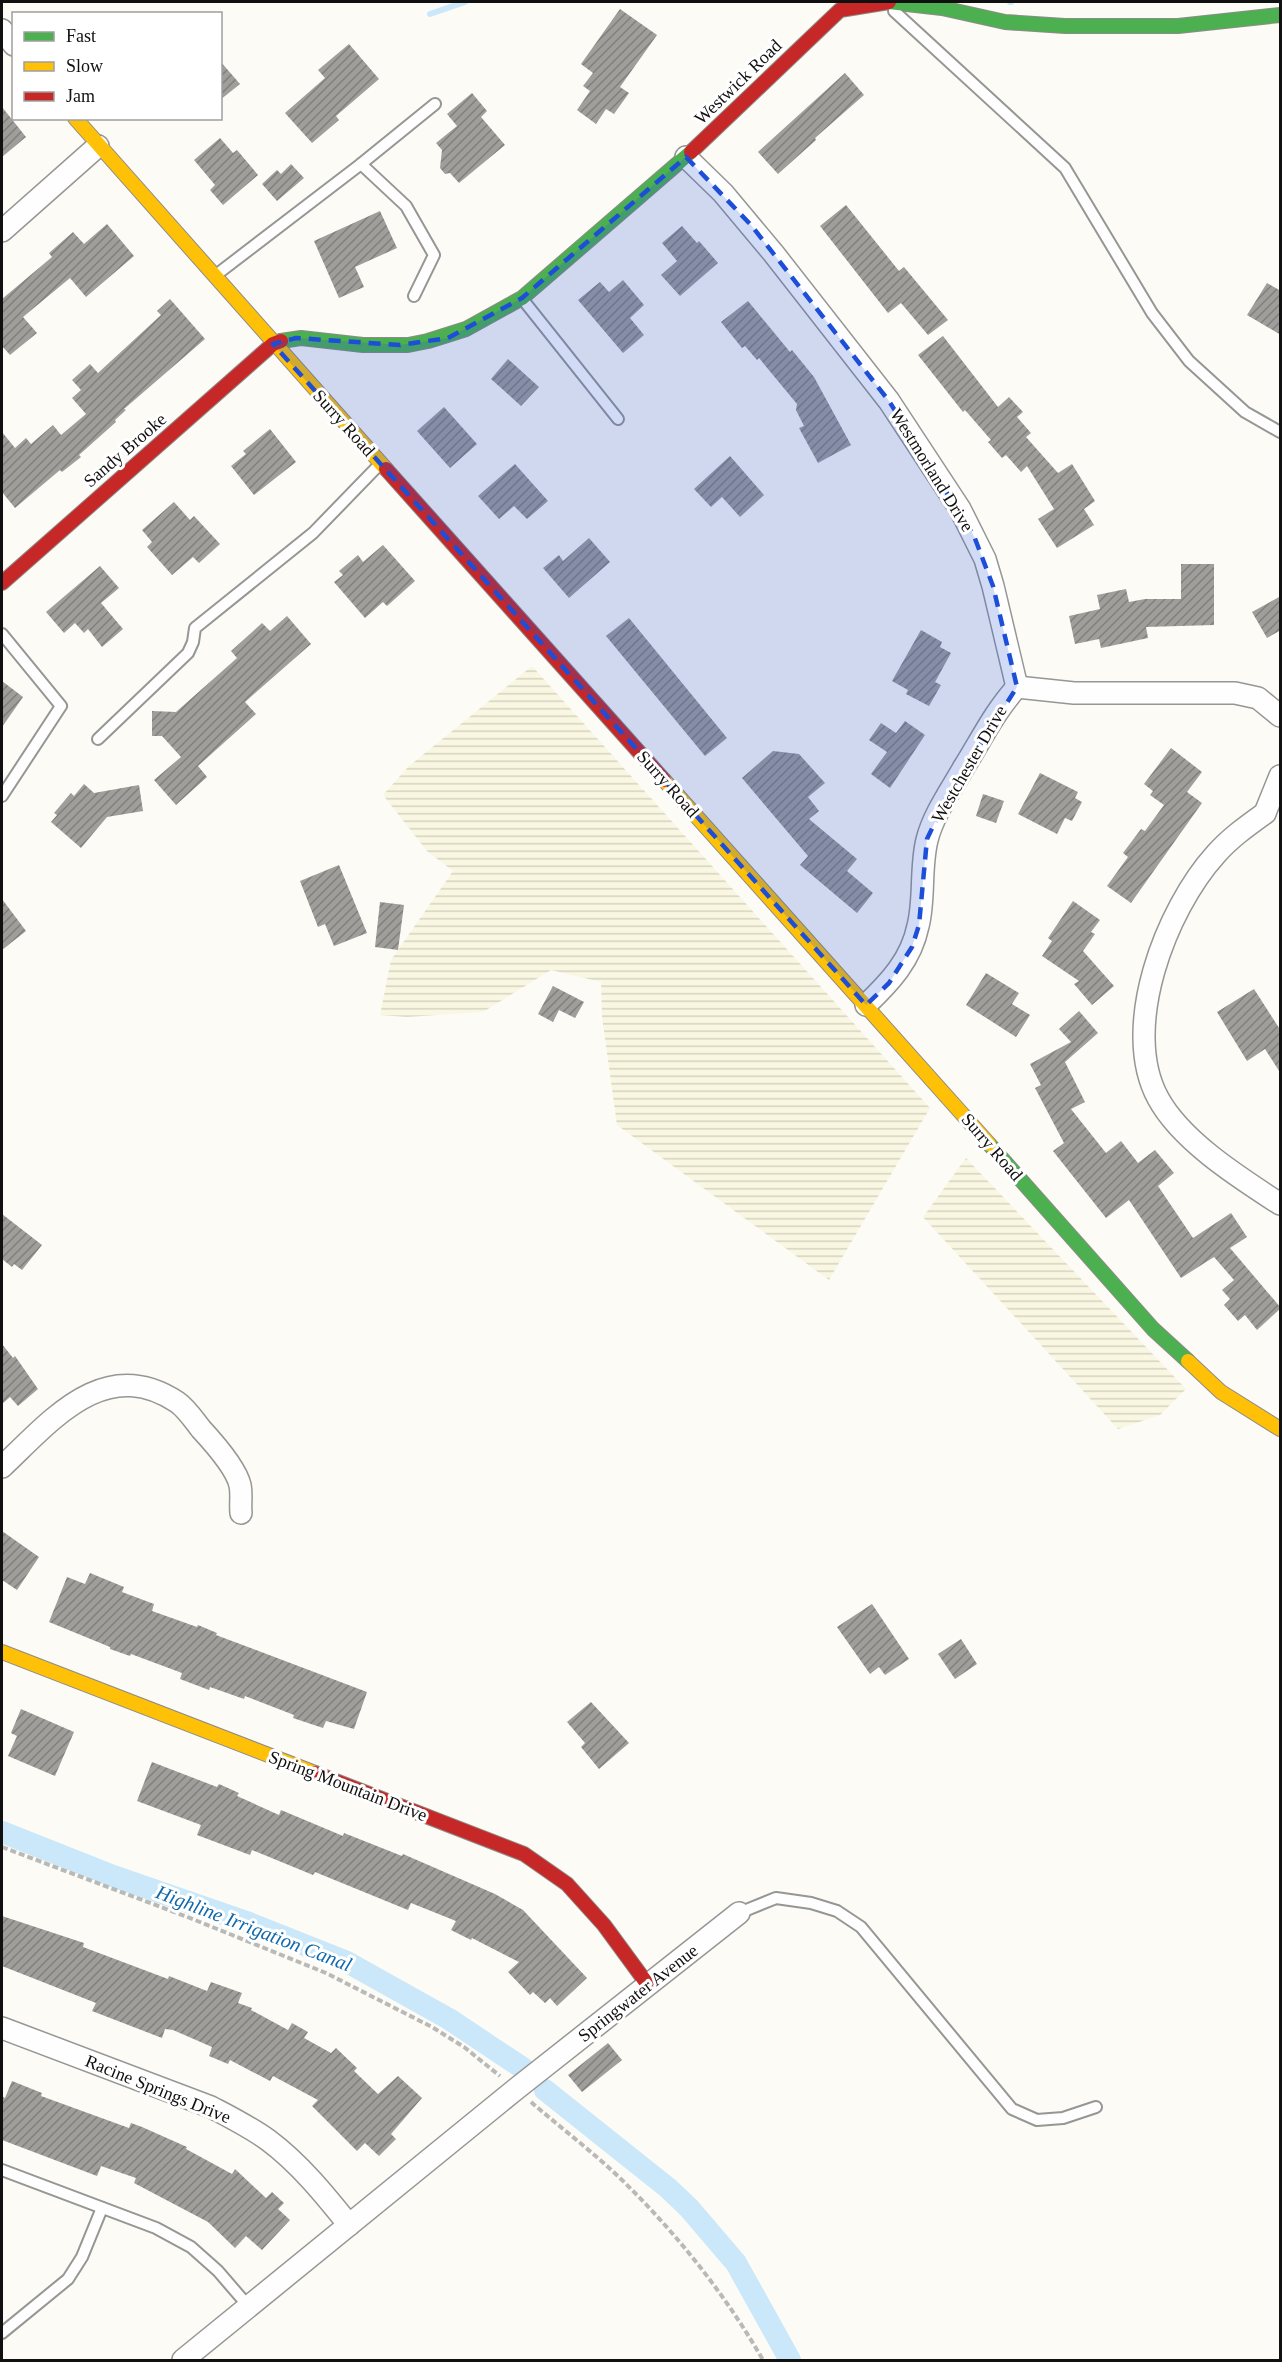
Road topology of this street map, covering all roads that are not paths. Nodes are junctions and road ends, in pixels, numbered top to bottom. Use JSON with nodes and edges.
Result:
{"nodes":[{"id":1,"x":884,"y":2,"type":"edge"},
{"id":2,"x":1281,"y":15,"type":"edge"},
{"id":3,"x":2,"y":30,"type":"edge"},
{"id":4,"x":12,"y":42,"type":"edge"},
{"id":5,"x":435,"y":104,"type":"dead end"},
{"id":6,"x":77,"y":120,"type":"edge"},
{"id":7,"x":98,"y":146,"type":"junction"},
{"id":8,"x":686,"y":157,"type":"junction"},
{"id":9,"x":361,"y":164,"type":"junction"},
{"id":10,"x":2,"y":231,"type":"edge"},
{"id":11,"x":213,"y":277,"type":"junction"},
{"id":12,"x":414,"y":296,"type":"dead end"},
{"id":13,"x":522,"y":298,"type":"junction"},
{"id":14,"x":273,"y":344,"type":"junction"},
{"id":15,"x":618,"y":419,"type":"dead end"},
{"id":16,"x":1281,"y":432,"type":"edge"},
{"id":17,"x":381,"y":464,"type":"junction"},
{"id":18,"x":2,"y":583,"type":"edge"},
{"id":19,"x":2,"y":634,"type":"edge"},
{"id":20,"x":1017,"y":687,"type":"junction"},
{"id":21,"x":1281,"y":716,"type":"edge"},
{"id":22,"x":98,"y":739,"type":"dead end"},
{"id":23,"x":1281,"y":776,"type":"edge"},
{"id":24,"x":2,"y":796,"type":"edge"},
{"id":25,"x":1273,"y":817,"type":"edge"},
{"id":26,"x":866,"y":1005,"type":"junction"},
{"id":27,"x":1281,"y":1204,"type":"edge"},
{"id":28,"x":1281,"y":1429,"type":"edge"},
{"id":29,"x":2,"y":1467,"type":"edge"},
{"id":30,"x":241,"y":1513,"type":"dead end"},
{"id":31,"x":2,"y":1652,"type":"edge"},
{"id":32,"x":739,"y":1913,"type":"joint"},
{"id":33,"x":648,"y":1985,"type":"junction"},
{"id":34,"x":2,"y":2028,"type":"edge"},
{"id":35,"x":1096,"y":2107,"type":"dead end"},
{"id":36,"x":2,"y":2170,"type":"edge"},
{"id":37,"x":102,"y":2208,"type":"junction"},
{"id":38,"x":349,"y":2225,"type":"junction"},
{"id":39,"x":249,"y":2307,"type":"junction"},
{"id":40,"x":2,"y":2333,"type":"edge"},
{"id":41,"x":183,"y":2361,"type":"edge"}],
"edges":[{"from":1,"to":2,"type":"street","name":"Westwick Road"},
{"from":1,"to":8,"type":"street","name":"Westwick Road"},
{"from":1,"to":16,"type":"lane"},
{"from":3,"to":4,"type":"street"},
{"from":5,"to":9,"type":"lane"},
{"from":6,"to":7,"type":"street","name":"Surry Road"},
{"from":7,"to":10,"type":"street"},
{"from":7,"to":11,"type":"street","name":"Surry Road"},
{"from":8,"to":13,"type":"street","name":"Westwick Road"},
{"from":8,"to":20,"type":"street","name":"Westmorland Drive"},
{"from":9,"to":11,"type":"lane"},
{"from":9,"to":12,"type":"lane"},
{"from":11,"to":14,"type":"street","name":"Surry Road"},
{"from":13,"to":14,"type":"street","name":"Westwick Road"},
{"from":13,"to":15,"type":"lane"},
{"from":14,"to":17,"type":"street","name":"Surry Road"},
{"from":14,"to":18,"type":"street","name":"Sandy Brooke"},
{"from":17,"to":22,"type":"lane"},
{"from":17,"to":26,"type":"street","name":"Surry Road"},
{"from":19,"to":24,"type":"lane"},
{"from":20,"to":21,"type":"street"},
{"from":20,"to":26,"type":"street","name":"Westchester Drive"},
{"from":23,"to":25,"type":"street"},
{"from":25,"to":27,"type":"street"},
{"from":26,"to":28,"type":"street","name":"Surry Road"},
{"from":29,"to":30,"type":"street"},
{"from":31,"to":33,"type":"street","name":"Spring Mountain Drive"},
{"from":32,"to":33,"type":"street","name":"Springwater Avenue"},
{"from":32,"to":35,"type":"lane","name":"Springwater Avenue"},
{"from":33,"to":38,"type":"street","name":"Springwater Avenue"},
{"from":34,"to":38,"type":"street","name":"Racine Springs Drive"},
{"from":36,"to":37,"type":"lane"},
{"from":37,"to":39,"type":"lane"},
{"from":37,"to":40,"type":"lane"},
{"from":38,"to":39,"type":"street","name":"Springwater Avenue"},
{"from":39,"to":41,"type":"street","name":"Springwater Avenue"}]}
